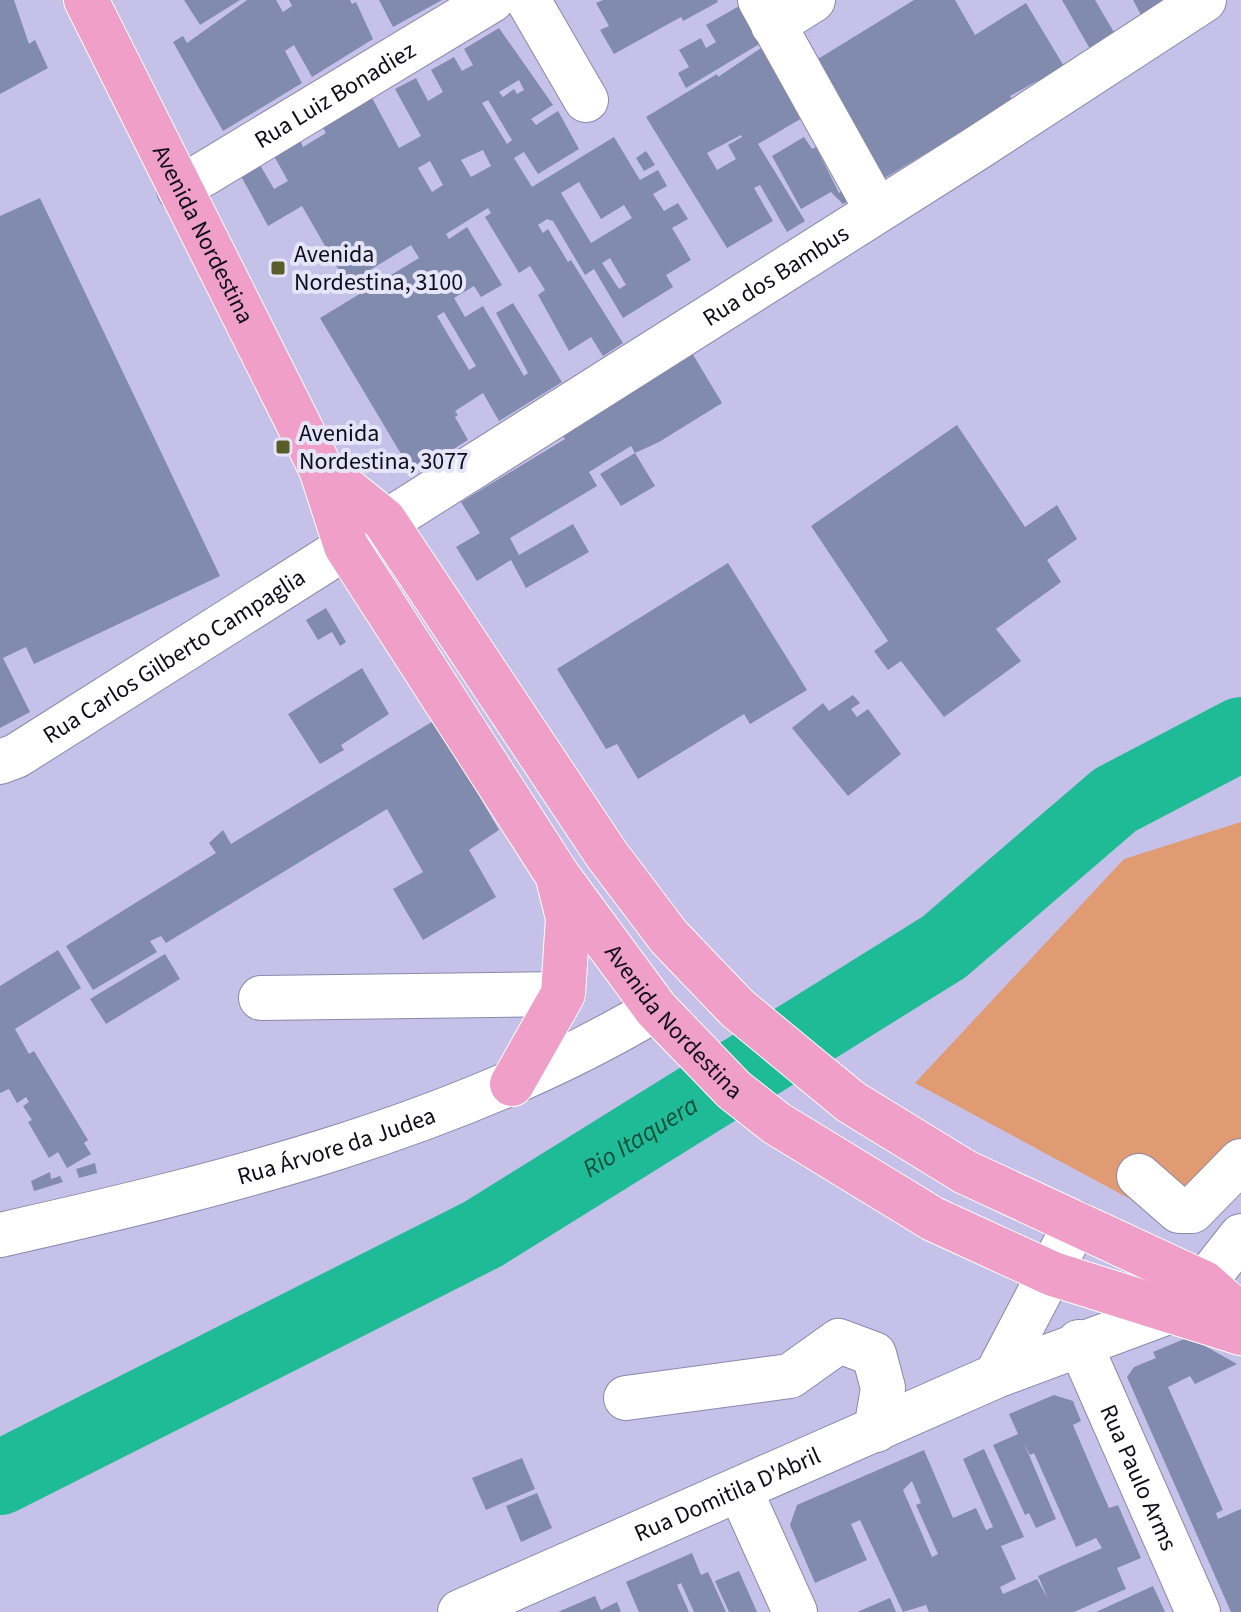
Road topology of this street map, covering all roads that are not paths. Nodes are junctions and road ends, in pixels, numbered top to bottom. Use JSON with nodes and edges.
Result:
{"nodes":[{"id":1,"x":86,"y":0,"type":"edge"},
{"id":2,"x":492,"y":0,"type":"edge"},
{"id":3,"x":528,"y":0,"type":"edge"},
{"id":4,"x":813,"y":0,"type":"edge"},
{"id":5,"x":1204,"y":0,"type":"edge"},
{"id":6,"x":767,"y":12,"type":"edge"},
{"id":7,"x":586,"y":100,"type":"dead end"},
{"id":8,"x":179,"y":189,"type":"junction"},
{"id":9,"x":877,"y":210,"type":"junction"},
{"id":10,"x":321,"y":469,"type":"junction"},
{"id":11,"x":384,"y":520,"type":"junction"},
{"id":12,"x":346,"y":546,"type":"junction"},
{"id":13,"x":0,"y":762,"type":"edge"},
{"id":14,"x":558,"y":876,"type":"junction"},
{"id":15,"x":563,"y":994,"type":"junction"},
{"id":16,"x":261,"y":998,"type":"dead end"},
{"id":17,"x":730,"y":1002,"type":"junction"},
{"id":18,"x":656,"y":1009,"type":"junction"},
{"id":19,"x":512,"y":1084,"type":"junction"},
{"id":20,"x":1238,"y":1170,"type":"edge"},
{"id":21,"x":1139,"y":1176,"type":"dead end"},
{"id":22,"x":1076,"y":1223,"type":"junction"},
{"id":23,"x":0,"y":1235,"type":"edge"},
{"id":24,"x":1241,"y":1236,"type":"edge"},
{"id":25,"x":1053,"y":1274,"type":"junction"},
{"id":26,"x":1204,"y":1283,"type":"junction"},
{"id":27,"x":1171,"y":1311,"type":"junction"},
{"id":28,"x":1241,"y":1316,"type":"edge"},
{"id":29,"x":1241,"y":1333,"type":"edge"},
{"id":30,"x":1079,"y":1342,"type":"junction"},
{"id":31,"x":996,"y":1376,"type":"junction"},
{"id":32,"x":626,"y":1398,"type":"dead end"},
{"id":33,"x":876,"y":1430,"type":"junction"},
{"id":34,"x":740,"y":1490,"type":"junction"},
{"id":35,"x":460,"y":1612,"type":"edge"},
{"id":36,"x":795,"y":1612,"type":"edge"},
{"id":37,"x":1198,"y":1612,"type":"edge"}],
"edges":[{"from":1,"to":8,"type":"main road","name":"Avenida Nordestina"},
{"from":2,"to":8,"type":"street","name":"Rua Luiz Bonadiez"},
{"from":3,"to":7,"type":"street"},
{"from":4,"to":6,"type":"street"},
{"from":5,"to":9,"type":"street","name":"Rua dos Bambus"},
{"from":6,"to":9,"type":"street"},
{"from":8,"to":10,"type":"main road","name":"Avenida Nordestina"},
{"from":9,"to":11,"type":"street","name":"Rua dos Bambus"},
{"from":10,"to":11,"type":"main road","name":"Avenida Nordestina"},
{"from":10,"to":12,"type":"main road","name":"Avenida Nordestina"},
{"from":11,"to":12,"type":"street","name":"Rua dos Bambus"},
{"from":11,"to":17,"type":"main road","name":"Avenida Nordestina"},
{"from":12,"to":13,"type":"street","name":"Rua Carlos Gilberto Campaglia"},
{"from":12,"to":14,"type":"main road","name":"Avenida Nordestina"},
{"from":14,"to":15,"type":"main road"},
{"from":14,"to":18,"type":"main road","name":"Avenida Nordestina"},
{"from":15,"to":16,"type":"street"},
{"from":15,"to":19,"type":"main road"},
{"from":17,"to":18,"type":"main road"},
{"from":17,"to":22,"type":"main road","name":"Avenida Nordestina"},
{"from":18,"to":19,"type":"street","name":"Rua Árvore da Judea"},
{"from":18,"to":25,"type":"main road","name":"Avenida Nordestina"},
{"from":19,"to":23,"type":"street","name":"Rua Árvore da Judea"},
{"from":20,"to":21,"type":"street"},
{"from":22,"to":25,"type":"street"},
{"from":22,"to":26,"type":"main road","name":"Avenida Nordestina"},
{"from":24,"to":26,"type":"street"},
{"from":25,"to":27,"type":"main road","name":"Avenida Nordestina"},
{"from":25,"to":31,"type":"street"},
{"from":26,"to":28,"type":"main road","name":"Avenida Nordestina"},
{"from":27,"to":29,"type":"main road","name":"Avenida Nordestina"},
{"from":27,"to":30,"type":"street","name":"Rua Domitila D'Abril"},
{"from":30,"to":31,"type":"street","name":"Rua Domitila D'Abril"},
{"from":30,"to":37,"type":"street","name":"Rua Paulo Arms"},
{"from":31,"to":33,"type":"street","name":"Rua Domitila D'Abril"},
{"from":32,"to":33,"type":"street"},
{"from":33,"to":34,"type":"street","name":"Rua Domitila D'Abril"},
{"from":34,"to":35,"type":"street","name":"Rua Domitila D'Abril"},
{"from":34,"to":36,"type":"street"}]}
